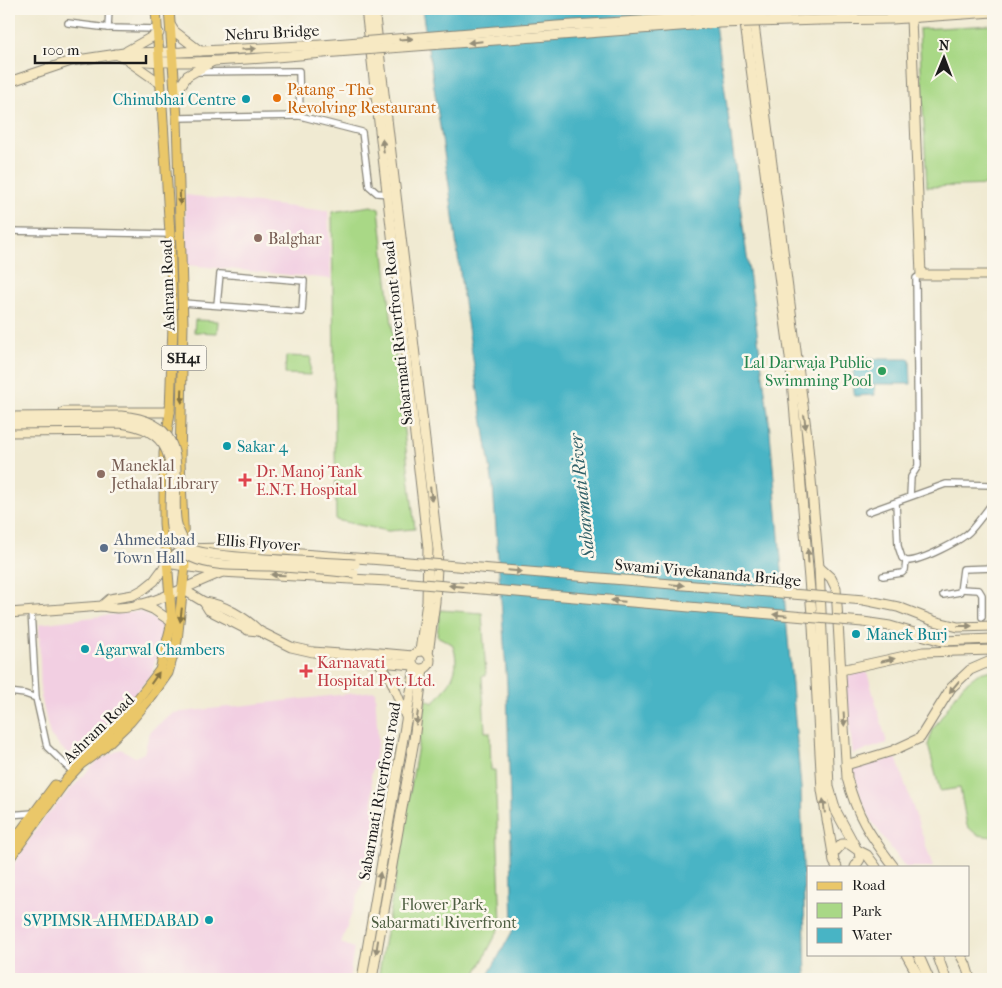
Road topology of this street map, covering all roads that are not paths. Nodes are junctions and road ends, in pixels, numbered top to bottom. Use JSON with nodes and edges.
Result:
{"nodes":[{"id":1,"x":109,"y":9,"type":"edge"},
{"id":2,"x":156,"y":9,"type":"edge"},
{"id":3,"x":169,"y":9,"type":"edge"},
{"id":4,"x":366,"y":9,"type":"edge"},
{"id":5,"x":374,"y":9,"type":"edge"},
{"id":6,"x":743,"y":9,"type":"edge"},
{"id":7,"x":752,"y":9,"type":"edge"},
{"id":8,"x":897,"y":9,"type":"edge"},
{"id":9,"x":993,"y":12,"type":"edge"},
{"id":10,"x":821,"y":15,"type":"junction"},
{"id":11,"x":911,"y":18,"type":"junction"},
{"id":12,"x":68,"y":23,"type":"dead end"},
{"id":13,"x":171,"y":26,"type":"junction"},
{"id":14,"x":108,"y":28,"type":"junction"},
{"id":15,"x":158,"y":31,"type":"junction"},
{"id":16,"x":322,"y":49,"type":"junction"},
{"id":17,"x":200,"y":51,"type":"junction"},
{"id":18,"x":121,"y":56,"type":"junction"},
{"id":19,"x":159,"y":57,"type":"junction"},
{"id":20,"x":173,"y":57,"type":"junction"},
{"id":21,"x":216,"y":60,"type":"junction"},
{"id":22,"x":193,"y":72,"type":"junction"},
{"id":23,"x":9,"y":82,"type":"edge"},
{"id":24,"x":160,"y":83,"type":"junction"},
{"id":25,"x":176,"y":93,"type":"junction"},
{"id":26,"x":300,"y":116,"type":"junction"},
{"id":27,"x":177,"y":118,"type":"junction"},
{"id":28,"x":393,"y":194,"type":"junction"},
{"id":29,"x":9,"y":231,"type":"edge"},
{"id":30,"x":170,"y":234,"type":"junction"},
{"id":31,"x":921,"y":275,"type":"junction"},
{"id":32,"x":993,"y":275,"type":"edge"},
{"id":33,"x":183,"y":303,"type":"junction"},
{"id":34,"x":217,"y":305,"type":"junction"},
{"id":35,"x":170,"y":412,"type":"junction"},
{"id":36,"x":9,"y":415,"type":"edge"},
{"id":37,"x":9,"y":424,"type":"edge"},
{"id":38,"x":167,"y":428,"type":"junction"},
{"id":39,"x":9,"y":432,"type":"edge"},
{"id":40,"x":993,"y":485,"type":"edge"},
{"id":41,"x":910,"y":496,"type":"junction"},
{"id":42,"x":993,"y":502,"type":"edge"},
{"id":43,"x":896,"y":503,"type":"junction"},
{"id":44,"x":868,"y":512,"type":"dead end"},
{"id":45,"x":185,"y":549,"type":"junction"},
{"id":46,"x":373,"y":560,"type":"junction"},
{"id":47,"x":906,"y":561,"type":"junction"},
{"id":48,"x":167,"y":563,"type":"junction"},
{"id":49,"x":185,"y":566,"type":"junction"},
{"id":50,"x":819,"y":567,"type":"junction"},
{"id":51,"x":993,"y":568,"type":"edge"},
{"id":52,"x":221,"y":572,"type":"junction"},
{"id":53,"x":883,"y":576,"type":"dead end"},
{"id":54,"x":384,"y":581,"type":"junction"},
{"id":55,"x":961,"y":589,"type":"junction"},
{"id":56,"x":184,"y":590,"type":"junction"},
{"id":57,"x":170,"y":594,"type":"junction"},
{"id":58,"x":943,"y":595,"type":"dead end"},
{"id":59,"x":140,"y":604,"type":"junction"},
{"id":60,"x":102,"y":606,"type":"junction"},
{"id":61,"x":31,"y":611,"type":"junction"},
{"id":62,"x":9,"y":613,"type":"edge"},
{"id":63,"x":982,"y":618,"type":"dead end"},
{"id":64,"x":172,"y":622,"type":"junction"},
{"id":65,"x":993,"y":626,"type":"edge"},
{"id":66,"x":993,"y":640,"type":"edge"},
{"id":67,"x":993,"y":650,"type":"edge"},
{"id":68,"x":354,"y":656,"type":"junction"},
{"id":69,"x":419,"y":660,"type":"junction"},
{"id":70,"x":993,"y":660,"type":"edge"},
{"id":71,"x":379,"y":662,"type":"junction"},
{"id":72,"x":841,"y":670,"type":"junction"},
{"id":73,"x":9,"y":692,"type":"edge"},
{"id":74,"x":36,"y":698,"type":"junction"},
{"id":75,"x":407,"y":719,"type":"junction"},
{"id":76,"x":846,"y":766,"type":"junction"},
{"id":77,"x":72,"y":770,"type":"junction"},
{"id":78,"x":404,"y":770,"type":"junction"},
{"id":79,"x":33,"y":813,"type":"junction"},
{"id":80,"x":9,"y":815,"type":"edge"},
{"id":81,"x":9,"y":847,"type":"edge"},
{"id":82,"x":833,"y":854,"type":"junction"},
{"id":83,"x":9,"y":858,"type":"edge"},
{"id":84,"x":858,"y":858,"type":"edge"},
{"id":85,"x":837,"y":866,"type":"edge"},
{"id":86,"x":875,"y":866,"type":"edge"},
{"id":87,"x":893,"y":866,"type":"edge"},
{"id":88,"x":907,"y":956,"type":"edge"},
{"id":89,"x":919,"y":956,"type":"edge"},
{"id":90,"x":938,"y":956,"type":"edge"},
{"id":91,"x":961,"y":956,"type":"edge"},
{"id":92,"x":362,"y":979,"type":"edge"},
{"id":93,"x":372,"y":979,"type":"edge"},
{"id":94,"x":920,"y":979,"type":"edge"},
{"id":95,"x":929,"y":979,"type":"edge"},
{"id":96,"x":946,"y":979,"type":"edge"},
{"id":97,"x":970,"y":979,"type":"edge"}],
"edges":[{"from":1,"to":14,"type":"street"},
{"from":2,"to":15,"type":"main road","name":"Ashram Road"},
{"from":3,"to":13,"type":"main road","name":"Ashram Road","number":"SH41"},
{"from":28,"to":4,"type":"main road","name":"Sabarmati Riverfront Road","one_way":true},
{"from":5,"to":28,"type":"main road","name":"Sabarmati Riverfront Road"},
{"from":82,"to":6,"type":"main road","one_way":true},
{"from":7,"to":50,"type":"main road","one_way":true},
{"from":8,"to":10,"type":"main road"},
{"from":9,"to":11,"type":"main road"},
{"from":10,"to":11,"type":"main road"},
{"from":10,"to":16,"type":"main road","name":"Nehru Bridge","bridge":true},
{"from":11,"to":31,"type":"main road"},
{"from":12,"to":14,"type":"street"},
{"from":13,"to":17,"type":"main road"},
{"from":13,"to":20,"type":"main road","name":"Ashram Road","number":"SH41"},
{"from":14,"to":15,"type":"street"},
{"from":15,"to":18,"type":"main road"},
{"from":15,"to":19,"type":"main road","name":"Ashram Road"},
{"from":17,"to":16,"type":"main road","name":"Nehru Bridge","one_way":true},
{"from":16,"to":21,"type":"main road","name":"Nehru Bridge"},
{"from":17,"to":20,"type":"main road","name":"Nehru Bridge"},
{"from":18,"to":19,"type":"main road"},
{"from":18,"to":23,"type":"main road"},
{"from":18,"to":24,"type":"main road"},
{"from":19,"to":20,"type":"main road"},
{"from":19,"to":24,"type":"main road","name":"Ashram Road"},
{"from":20,"to":21,"type":"main road","name":"Nehru Bridge"},
{"from":20,"to":25,"type":"main road","name":"Ashram Road","number":"SH41"},
{"from":21,"to":22,"type":"main road"},
{"from":22,"to":25,"type":"main road"},
{"from":22,"to":26,"type":"street"},
{"from":24,"to":30,"type":"main road","name":"Ashram Road"},
{"from":25,"to":27,"type":"main road","name":"Ashram Road","number":"SH41"},
{"from":26,"to":27,"type":"street"},
{"from":26,"to":28,"type":"street"},
{"from":27,"to":33,"type":"main road","name":"Ashram Road","number":"SH41","one_way":true},
{"from":28,"to":69,"type":"main road","name":"Sabarmati Riverfront Road"},
{"from":29,"to":30,"type":"street"},
{"from":30,"to":35,"type":"main road","name":"Ashram Road"},
{"from":31,"to":32,"type":"main road"},
{"from":31,"to":41,"type":"street"},
{"from":33,"to":34,"type":"street"},
{"from":33,"to":45,"type":"main road","name":"Ashram Road","number":"SH41","one_way":true},
{"from":34,"to":34,"type":"street"},
{"from":35,"to":36,"type":"main road"},
{"from":35,"to":38,"type":"main road","name":"Ashram Road"},
{"from":36,"to":46,"type":"main road","name":"Ellis Flyover","bridge":true},
{"from":37,"to":54,"type":"main road","name":"Ellis Flyover","bridge":true},
{"from":38,"to":39,"type":"main road"},
{"from":38,"to":48,"type":"main road","name":"Ashram Road"},
{"from":40,"to":41,"type":"street"},
{"from":41,"to":43,"type":"street"},
{"from":42,"to":47,"type":"street"},
{"from":43,"to":44,"type":"street"},
{"from":43,"to":47,"type":"street"},
{"from":45,"to":46,"type":"main road"},
{"from":45,"to":48,"type":"main road"},
{"from":45,"to":49,"type":"main road","name":"Ashram Road","number":"SH41"},
{"from":46,"to":65,"type":"main road","name":"Swami Vivekananda Bridge","one_way":true,"bridge":true},
{"from":47,"to":53,"type":"street"},
{"from":48,"to":49,"type":"main road"},
{"from":48,"to":57,"type":"main road","name":"Ashram Road"},
{"from":48,"to":60,"type":"main road"},
{"from":49,"to":52,"type":"main road"},
{"from":49,"to":56,"type":"main road","name":"Ashram Road","number":"SH41"},
{"from":50,"to":72,"type":"main road"},
{"from":50,"to":84,"type":"main road"},
{"from":51,"to":55,"type":"street"},
{"from":54,"to":52,"type":"main road","one_way":true},
{"from":52,"to":56,"type":"main road"},
{"from":66,"to":54,"type":"main road","one_way":true,"bridge":true},
{"from":55,"to":58,"type":"street"},
{"from":55,"to":63,"type":"street"},
{"from":56,"to":57,"type":"main road"},
{"from":56,"to":68,"type":"main road"},
{"from":56,"to":77,"type":"main road","name":"Ashram Road","number":"SH41","one_way":true},
{"from":57,"to":59,"type":"main road"},
{"from":57,"to":64,"type":"main road","name":"Ashram Road"},
{"from":59,"to":60,"type":"main road"},
{"from":59,"to":64,"type":"main road"},
{"from":60,"to":61,"type":"main road"},
{"from":61,"to":62,"type":"main road"},
{"from":61,"to":74,"type":"street"},
{"from":77,"to":64,"type":"main road","name":"Ashram Road","one_way":true},
{"from":72,"to":67,"type":"main road","one_way":true},
{"from":68,"to":69,"type":"main road"},
{"from":68,"to":71,"type":"main road"},
{"from":69,"to":71,"type":"main road"},
{"from":69,"to":75,"type":"main road","name":"Sabarmati Riverfront road"},
{"from":69,"to":78,"type":"main road","name":"Sabarmati Riverfront road","one_way":true},
{"from":70,"to":76,"type":"main road","one_way":true},
{"from":71,"to":75,"type":"main road"},
{"from":72,"to":76,"type":"main road","one_way":true},
{"from":73,"to":74,"type":"street"},
{"from":74,"to":77,"type":"street"},
{"from":75,"to":78,"type":"main road","name":"Sabarmati Riverfront road"},
{"from":76,"to":87,"type":"main road"},
{"from":77,"to":79,"type":"main road","name":"Ashram Road"},
{"from":77,"to":83,"type":"main road","name":"Ashram Road","number":"SH41"},
{"from":92,"to":78,"type":"main road","name":"Sabarmati Riverfront road","one_way":true},
{"from":78,"to":93,"type":"main road","name":"Sabarmati Riverfront road","one_way":true},
{"from":79,"to":80,"type":"street"},
{"from":79,"to":81,"type":"main road","name":"Ashram Road"},
{"from":82,"to":84,"type":"main road"},
{"from":82,"to":85,"type":"main road"},
{"from":84,"to":86,"type":"main road"},
{"from":88,"to":94,"type":"main road"},
{"from":89,"to":95,"type":"main road"},
{"from":90,"to":96,"type":"main road"},
{"from":91,"to":97,"type":"main road"}]}
